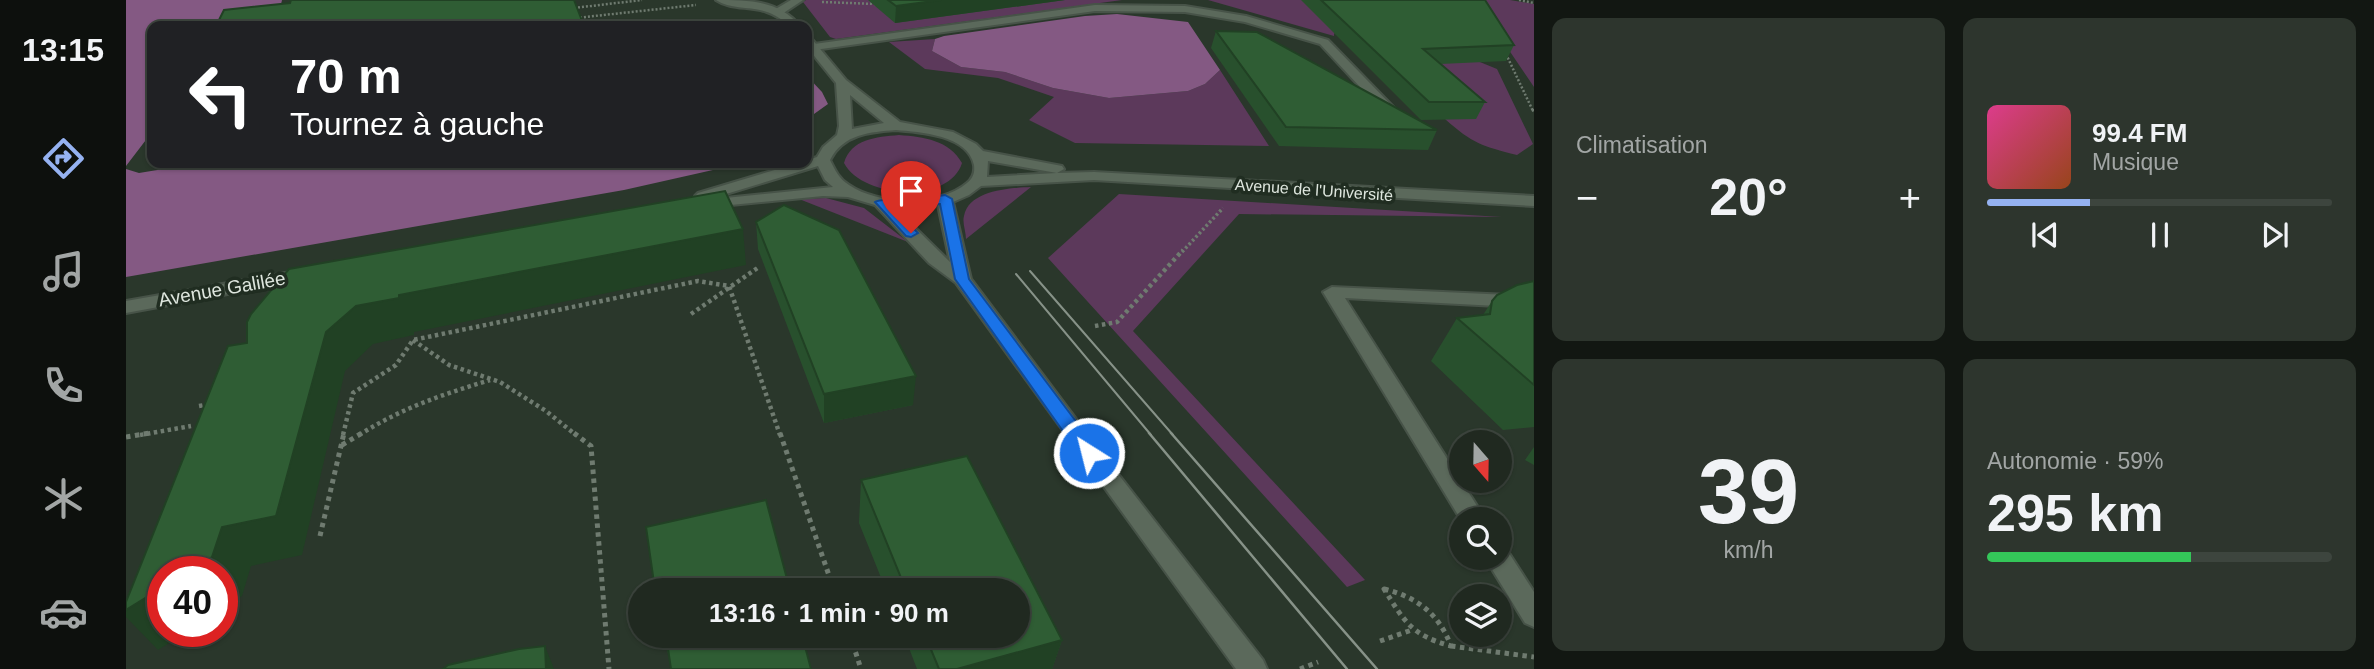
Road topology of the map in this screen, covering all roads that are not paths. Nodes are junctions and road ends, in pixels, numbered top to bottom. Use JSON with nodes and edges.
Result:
{"nodes":[{"id":1,"x":720,"y":0,"type":"edge"},
{"id":2,"x":797,"y":0,"type":"edge"},
{"id":3,"x":778,"y":12,"type":"junction"},
{"id":4,"x":789,"y":21,"type":"edge"},
{"id":5,"x":812,"y":45,"type":"edge"},
{"id":6,"x":812,"y":48,"type":"edge"},
{"id":7,"x":842,"y":83,"type":"junction"},
{"id":8,"x":1393,"y":114,"type":"edge"},
{"id":9,"x":896,"y":126,"type":"junction"},
{"id":10,"x":843,"y":137,"type":"junction"},
{"id":11,"x":979,"y":155,"type":"junction"},
{"id":12,"x":823,"y":160,"type":"junction"},
{"id":13,"x":812,"y":164,"type":"edge"},
{"id":14,"x":798,"y":168,"type":"edge"},
{"id":15,"x":1094,"y":176,"type":"junction"},
{"id":16,"x":977,"y":182,"type":"junction"},
{"id":17,"x":850,"y":192,"type":"junction"},
{"id":18,"x":945,"y":199,"type":"junction"},
{"id":19,"x":1534,"y":201,"type":"edge"},
{"id":20,"x":881,"y":202,"type":"junction"},
{"id":21,"x":329,"y":270,"type":"edge"},
{"id":22,"x":962,"y":279,"type":"junction"},
{"id":23,"x":1534,"y":302,"type":"edge"},
{"id":24,"x":126,"y":307,"type":"edge"},
{"id":25,"x":1466,"y":507,"type":"edge"},
{"id":26,"x":1506,"y":570,"type":"edge"},
{"id":27,"x":1534,"y":615,"type":"edge"},
{"id":28,"x":1253,"y":669,"type":"edge"}],
"edges":[{"from":1,"to":3,"type":"street"},
{"from":2,"to":3,"type":"street"},
{"from":3,"to":4,"type":"street"},
{"from":5,"to":8,"type":"street"},
{"from":6,"to":7,"type":"street"},
{"from":7,"to":9,"type":"street"},
{"from":7,"to":10,"type":"street"},
{"from":9,"to":10,"type":"street"},
{"from":9,"to":11,"type":"street"},
{"from":10,"to":12,"type":"street"},
{"from":11,"to":15,"type":"street","name":"Avenue de l'Université"},
{"from":11,"to":16,"type":"street"},
{"from":12,"to":13,"type":"street"},
{"from":12,"to":17,"type":"street"},
{"from":14,"to":17,"type":"street"},
{"from":15,"to":16,"type":"street","name":"Avenue de l'Université"},
{"from":15,"to":19,"type":"street","name":"Avenue de l'Université"},
{"from":16,"to":18,"type":"street"},
{"from":17,"to":20,"type":"street"},
{"from":18,"to":20,"type":"street"},
{"from":18,"to":22,"type":"street"},
{"from":20,"to":22,"type":"street"},
{"from":21,"to":24,"type":"street","name":"Avenue Galilée"},
{"from":22,"to":28,"type":"street"},
{"from":23,"to":25,"type":"street"},
{"from":26,"to":27,"type":"street"}]}
